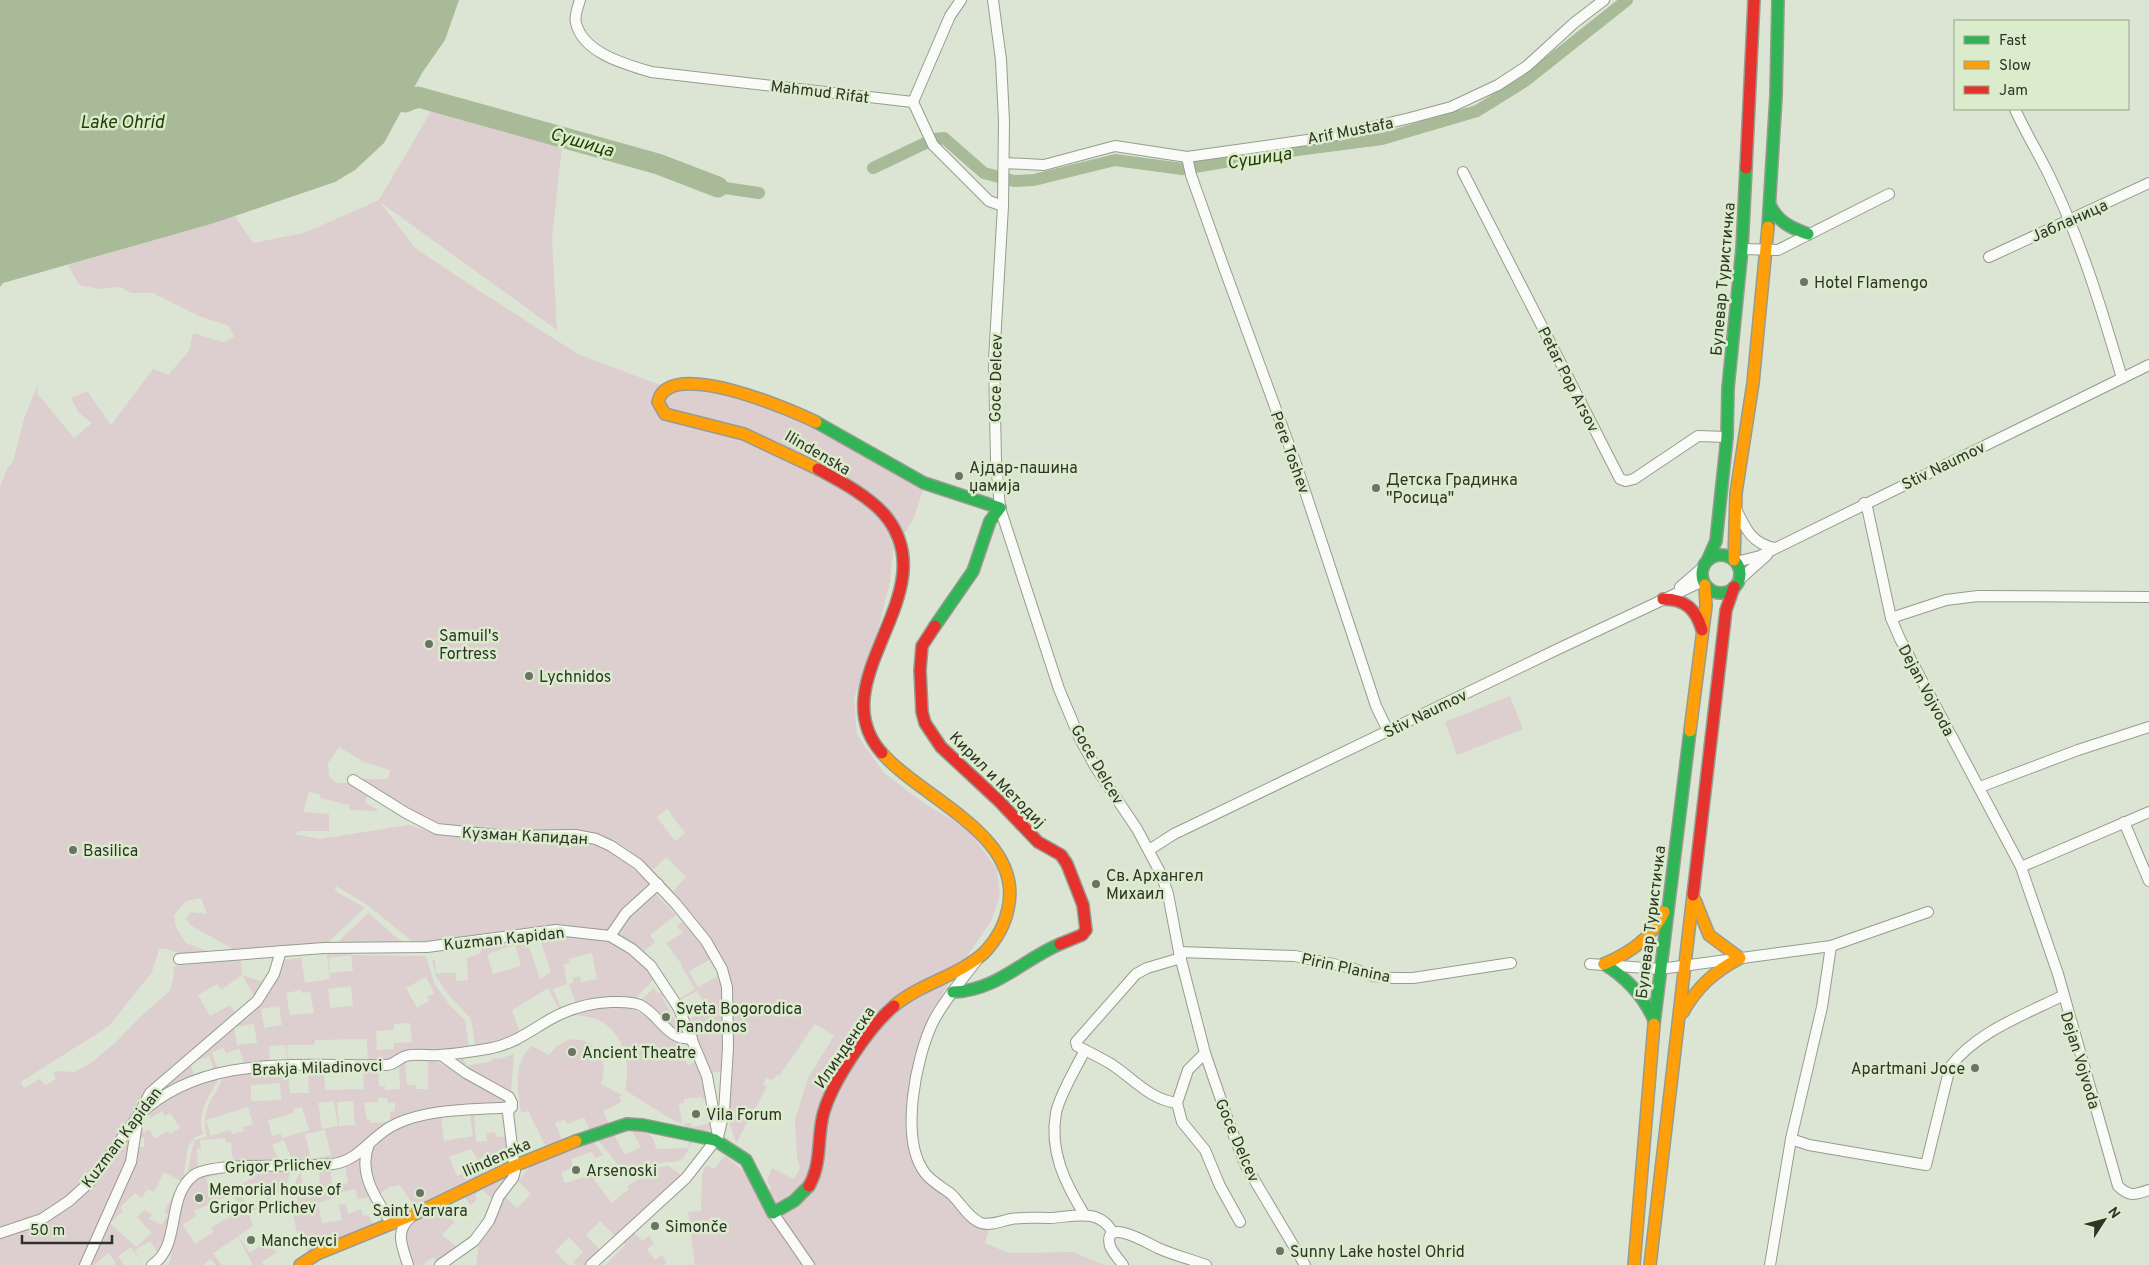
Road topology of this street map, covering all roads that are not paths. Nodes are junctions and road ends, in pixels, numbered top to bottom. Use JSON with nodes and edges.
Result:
{"nodes":[{"id":1,"x":580,"y":0,"type":"edge"},
{"id":2,"x":961,"y":0,"type":"edge"},
{"id":3,"x":993,"y":0,"type":"edge"},
{"id":4,"x":1604,"y":0,"type":"edge"},
{"id":5,"x":1754,"y":0,"type":"edge"},
{"id":6,"x":1778,"y":0,"type":"edge"},
{"id":7,"x":913,"y":102,"type":"junction"},
{"id":8,"x":2015,"y":110,"type":"edge"},
{"id":9,"x":1188,"y":160,"type":"junction"},
{"id":10,"x":1004,"y":163,"type":"junction"},
{"id":11,"x":1463,"y":172,"type":"dead end"},
{"id":12,"x":2149,"y":183,"type":"edge"},
{"id":13,"x":1889,"y":194,"type":"dead end"},
{"id":14,"x":1770,"y":205,"type":"junction"},
{"id":15,"x":1003,"y":206,"type":"junction"},
{"id":16,"x":2068,"y":222,"type":"junction"},
{"id":17,"x":1808,"y":234,"type":"junction"},
{"id":18,"x":1742,"y":249,"type":"junction"},
{"id":19,"x":1767,"y":251,"type":"junction"},
{"id":20,"x":1989,"y":257,"type":"dead end"},
{"id":21,"x":2149,"y":365,"type":"edge"},
{"id":22,"x":2122,"y":378,"type":"junction"},
{"id":23,"x":1727,"y":437,"type":"junction"},
{"id":24,"x":1864,"y":503,"type":"junction"},
{"id":25,"x":1000,"y":508,"type":"junction"},
{"id":26,"x":1736,"y":509,"type":"junction"},
{"id":27,"x":1775,"y":548,"type":"junction"},
{"id":28,"x":1735,"y":561,"type":"junction"},
{"id":29,"x":1705,"y":564,"type":"junction"},
{"id":30,"x":1704,"y":583,"type":"junction"},
{"id":31,"x":1736,"y":584,"type":"junction"},
{"id":32,"x":2149,"y":597,"type":"edge"},
{"id":33,"x":1663,"y":599,"type":"junction"},
{"id":34,"x":1892,"y":618,"type":"junction"},
{"id":35,"x":1703,"y":635,"type":"junction"},
{"id":36,"x":2149,"y":728,"type":"edge"},
{"id":37,"x":1388,"y":731,"type":"junction"},
{"id":38,"x":354,"y":780,"type":"dead end"},
{"id":39,"x":1980,"y":787,"type":"junction"},
{"id":40,"x":2149,"y":812,"type":"edge"},
{"id":41,"x":2124,"y":822,"type":"junction"},
{"id":42,"x":1149,"y":850,"type":"junction"},
{"id":43,"x":2021,"y":867,"type":"junction"},
{"id":44,"x":2149,"y":881,"type":"edge"},
{"id":45,"x":658,"y":884,"type":"junction"},
{"id":46,"x":1670,"y":894,"type":"junction"},
{"id":47,"x":1693,"y":896,"type":"junction"},
{"id":48,"x":1928,"y":912,"type":"dead end"},
{"id":49,"x":610,"y":936,"type":"junction"},
{"id":50,"x":1831,"y":946,"type":"junction"},
{"id":51,"x":281,"y":951,"type":"junction"},
{"id":52,"x":1180,"y":955,"type":"junction"},
{"id":53,"x":979,"y":956,"type":"junction"},
{"id":54,"x":1740,"y":958,"type":"junction"},
{"id":55,"x":179,"y":959,"type":"dead end"},
{"id":56,"x":1511,"y":963,"type":"dead end"},
{"id":57,"x":1590,"y":964,"type":"dead end"},
{"id":58,"x":1604,"y":964,"type":"junction"},
{"id":59,"x":1685,"y":966,"type":"junction"},
{"id":60,"x":1660,"y":969,"type":"junction"},
{"id":61,"x":953,"y":992,"type":"junction"},
{"id":62,"x":2062,"y":996,"type":"junction"},
{"id":63,"x":1678,"y":1021,"type":"junction"},
{"id":64,"x":1654,"y":1022,"type":"junction"},
{"id":65,"x":692,"y":1038,"type":"junction"},
{"id":66,"x":1085,"y":1050,"type":"junction"},
{"id":67,"x":1205,"y":1053,"type":"junction"},
{"id":68,"x":441,"y":1055,"type":"junction"},
{"id":69,"x":1177,"y":1103,"type":"junction"},
{"id":70,"x":512,"y":1107,"type":"junction"},
{"id":71,"x":138,"y":1116,"type":"junction"},
{"id":72,"x":716,"y":1138,"type":"junction"},
{"id":73,"x":373,"y":1139,"type":"junction"},
{"id":74,"x":1791,"y":1139,"type":"junction"},
{"id":75,"x":514,"y":1166,"type":"junction"},
{"id":76,"x":2149,"y":1190,"type":"edge"},
{"id":77,"x":773,"y":1213,"type":"junction"},
{"id":78,"x":414,"y":1214,"type":"junction"},
{"id":79,"x":1084,"y":1214,"type":"junction"},
{"id":80,"x":1240,"y":1222,"type":"dead end"},
{"id":81,"x":392,"y":1224,"type":"junction"},
{"id":82,"x":0,"y":1233,"type":"edge"},
{"id":83,"x":1113,"y":1234,"type":"junction"},
{"id":84,"x":85,"y":1265,"type":"edge"},
{"id":85,"x":152,"y":1265,"type":"edge"},
{"id":86,"x":300,"y":1265,"type":"edge"},
{"id":87,"x":408,"y":1265,"type":"edge"},
{"id":88,"x":440,"y":1265,"type":"edge"},
{"id":89,"x":591,"y":1265,"type":"edge"},
{"id":90,"x":809,"y":1265,"type":"edge"},
{"id":91,"x":1123,"y":1265,"type":"edge"},
{"id":92,"x":1206,"y":1265,"type":"edge"},
{"id":93,"x":1305,"y":1265,"type":"edge"},
{"id":94,"x":1634,"y":1265,"type":"edge"},
{"id":95,"x":1650,"y":1265,"type":"edge"},
{"id":96,"x":1770,"y":1265,"type":"edge"}],
"edges":[{"from":1,"to":7,"type":"street","name":"Mahmud Rifat"},
{"from":2,"to":7,"type":"street"},
{"from":3,"to":10,"type":"street"},
{"from":4,"to":9,"type":"street","name":"Arif Mustafa"},
{"from":5,"to":18,"type":"main road","name":"Булевар Туристичка"},
{"from":6,"to":14,"type":"main road"},
{"from":7,"to":15,"type":"street"},
{"from":8,"to":16,"type":"street"},
{"from":9,"to":10,"type":"street","name":"Arif Mustafa"},
{"from":9,"to":37,"type":"street","name":"Pere Toshev"},
{"from":10,"to":15,"type":"street","name":"Goce Delcev"},
{"from":11,"to":23,"type":"street","name":"Petar Pop Arsov"},
{"from":12,"to":16,"type":"street","name":"Јабланица"},
{"from":13,"to":17,"type":"street"},
{"from":14,"to":17,"type":"main road"},
{"from":14,"to":19,"type":"main road"},
{"from":15,"to":25,"type":"street","name":"Goce Delcev"},
{"from":16,"to":20,"type":"street","name":"Јабланица"},
{"from":16,"to":22,"type":"street"},
{"from":17,"to":19,"type":"street"},
{"from":18,"to":19,"type":"street"},
{"from":18,"to":23,"type":"main road","name":"Булевар Туристичка"},
{"from":19,"to":26,"type":"main road"},
{"from":21,"to":22,"type":"street","name":"Stiv Naumov"},
{"from":22,"to":24,"type":"street","name":"Stiv Naumov"},
{"from":23,"to":29,"type":"main road","name":"Булевар Туристичка"},
{"from":24,"to":27,"type":"street","name":"Stiv Naumov"},
{"from":24,"to":34,"type":"street","name":"Dejan Vojvoda"},
{"from":25,"to":42,"type":"street","name":"Goce Delcev"},
{"from":25,"to":53,"type":"main road","name":"Ilindenska"},
{"from":25,"to":61,"type":"main road","name":"Кирил и Методиј"},
{"from":26,"to":27,"type":"street"},
{"from":26,"to":28,"type":"main road"},
{"from":27,"to":28,"type":"street","name":"Stiv Naumov"},
{"from":27,"to":31,"type":"street"},
{"from":28,"to":29,"type":"main road"},
{"from":28,"to":31,"type":"main road"},
{"from":29,"to":30,"type":"main road"},
{"from":29,"to":33,"type":"street"},
{"from":30,"to":31,"type":"main road"},
{"from":30,"to":33,"type":"street","name":"Stiv Naumov"},
{"from":30,"to":35,"type":"main road","name":"Булевар Туристичка"},
{"from":31,"to":47,"type":"main road"},
{"from":32,"to":34,"type":"street"},
{"from":33,"to":35,"type":"main road"},
{"from":33,"to":37,"type":"street","name":"Stiv Naumov"},
{"from":34,"to":39,"type":"street","name":"Dejan Vojvoda"},
{"from":35,"to":46,"type":"main road","name":"Булевар Туристичка"},
{"from":36,"to":39,"type":"street"},
{"from":37,"to":42,"type":"street","name":"Stiv Naumov"},
{"from":38,"to":45,"type":"street","name":"Кузман Капидан"},
{"from":39,"to":43,"type":"street","name":"Dejan Vojvoda"},
{"from":40,"to":41,"type":"street"},
{"from":41,"to":43,"type":"street"},
{"from":41,"to":44,"type":"street"},
{"from":42,"to":52,"type":"street","name":"Goce Delcev"},
{"from":43,"to":62,"type":"street","name":"Dejan Vojvoda"},
{"from":45,"to":49,"type":"street"},
{"from":45,"to":72,"type":"street","name":"Кузман Капидан"},
{"from":46,"to":58,"type":"main road"},
{"from":46,"to":60,"type":"main road","name":"Булевар Туристичка"},
{"from":47,"to":54,"type":"main road"},
{"from":47,"to":59,"type":"main road"},
{"from":48,"to":50,"type":"street"},
{"from":49,"to":51,"type":"street","name":"Kuzman Kapidan"},
{"from":49,"to":65,"type":"street","name":"Kuzman Kapidan"},
{"from":50,"to":54,"type":"street"},
{"from":50,"to":74,"type":"street"},
{"from":51,"to":55,"type":"street","name":"Kuzman Kapidan"},
{"from":51,"to":71,"type":"street","name":"Kuzman Kapidan"},
{"from":52,"to":56,"type":"street","name":"Pirin Planina"},
{"from":52,"to":66,"type":"street","name":"Pirin Planina"},
{"from":52,"to":67,"type":"street","name":"Goce Delcev"},
{"from":53,"to":61,"type":"street"},
{"from":53,"to":77,"type":"main road","name":"Илинденска"},
{"from":54,"to":59,"type":"street"},
{"from":54,"to":63,"type":"main road"},
{"from":57,"to":58,"type":"street"},
{"from":58,"to":60,"type":"street"},
{"from":58,"to":64,"type":"main road"},
{"from":59,"to":60,"type":"street"},
{"from":59,"to":63,"type":"main road"},
{"from":60,"to":64,"type":"main road","name":"Булевар Туристичка"},
{"from":61,"to":79,"type":"street"},
{"from":62,"to":74,"type":"street"},
{"from":62,"to":76,"type":"street","name":"Dejan Vojvoda"},
{"from":63,"to":95,"type":"main road"},
{"from":64,"to":94,"type":"main road","name":"Булевар Туристичка"},
{"from":65,"to":68,"type":"street","name":"Brakja Miladinovci"},
{"from":65,"to":72,"type":"street","name":"Kuzman Kapidan"},
{"from":66,"to":69,"type":"street"},
{"from":66,"to":79,"type":"street"},
{"from":67,"to":69,"type":"street"},
{"from":67,"to":93,"type":"street","name":"Goce Delcev"},
{"from":68,"to":70,"type":"street"},
{"from":68,"to":71,"type":"street","name":"Brakja Miladinovci"},
{"from":69,"to":80,"type":"street"},
{"from":70,"to":73,"type":"street","name":"Grigor Prlichev"},
{"from":70,"to":75,"type":"street"},
{"from":71,"to":82,"type":"street","name":"Kuzman Kapidan"},
{"from":71,"to":84,"type":"street"},
{"from":72,"to":75,"type":"main road","name":"Ilindenska"},
{"from":72,"to":77,"type":"main road"},
{"from":72,"to":89,"type":"street"},
{"from":73,"to":81,"type":"street"},
{"from":73,"to":85,"type":"street","name":"Grigor Prlichev"},
{"from":74,"to":96,"type":"street"},
{"from":75,"to":78,"type":"main road","name":"Ilindenska"},
{"from":75,"to":88,"type":"street"},
{"from":77,"to":90,"type":"street"},
{"from":78,"to":81,"type":"main road","name":"Ilindenska"},
{"from":78,"to":87,"type":"street"},
{"from":79,"to":83,"type":"street"},
{"from":81,"to":86,"type":"main road","name":"Ilindenska"},
{"from":83,"to":91,"type":"street"},
{"from":83,"to":92,"type":"street"}]}
